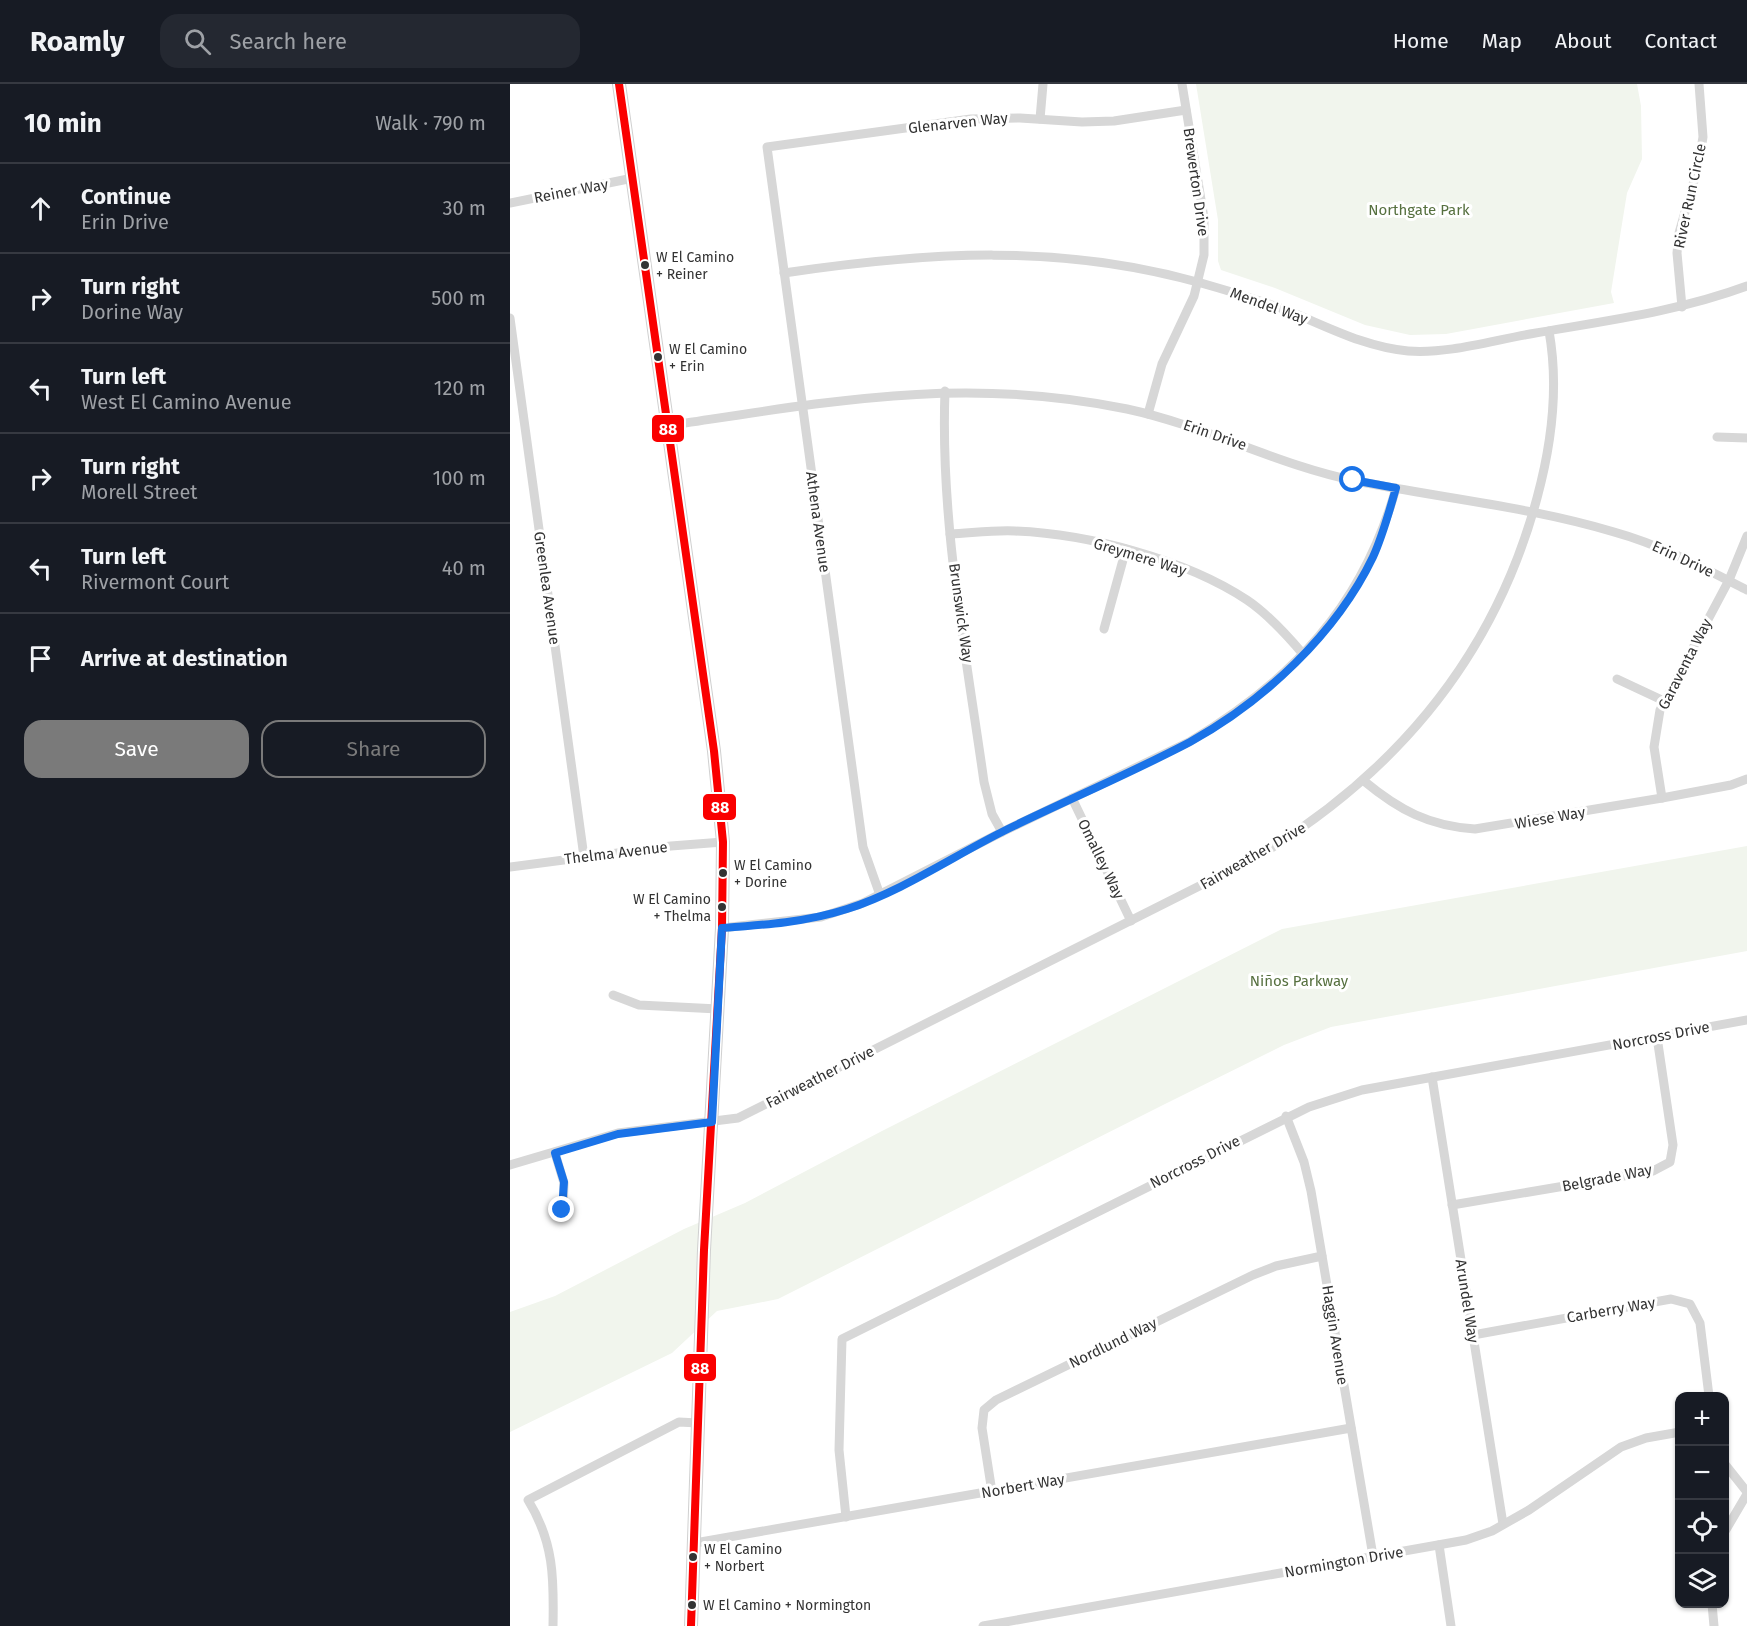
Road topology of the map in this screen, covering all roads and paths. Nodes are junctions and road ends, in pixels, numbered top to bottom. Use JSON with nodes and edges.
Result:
{"nodes":[{"id":1,"x":619,"y":84,"type":"edge"},
{"id":2,"x":1043,"y":84,"type":"edge"},
{"id":3,"x":1182,"y":84,"type":"edge"},
{"id":4,"x":1699,"y":84,"type":"edge"},
{"id":5,"x":1186,"y":110,"type":"junction"},
{"id":6,"x":1040,"y":119,"type":"junction"},
{"id":7,"x":767,"y":147,"type":"joint"},
{"id":8,"x":633,"y":178,"type":"junction"},
{"id":9,"x":510,"y":203,"type":"edge"},
{"id":10,"x":784,"y":273,"type":"junction"},
{"id":11,"x":1199,"y":282,"type":"junction"},
{"id":12,"x":1747,"y":286,"type":"edge"},
{"id":13,"x":1682,"y":307,"type":"junction"},
{"id":14,"x":510,"y":318,"type":"edge"},
{"id":15,"x":1549,"y":331,"type":"junction"},
{"id":16,"x":945,"y":391,"type":"junction"},
{"id":17,"x":802,"y":405,"type":"junction"},
{"id":18,"x":1148,"y":414,"type":"junction"},
{"id":19,"x":666,"y":426,"type":"junction"},
{"id":20,"x":1717,"y":437,"type":"dead end"},
{"id":21,"x":1747,"y":438,"type":"edge"},
{"id":22,"x":1396,"y":488,"type":"junction"},
{"id":23,"x":1533,"y":513,"type":"junction"},
{"id":24,"x":950,"y":534,"type":"junction"},
{"id":25,"x":1747,"y":536,"type":"edge"},
{"id":26,"x":1126,"y":549,"type":"junction"},
{"id":27,"x":1729,"y":580,"type":"junction"},
{"id":28,"x":1747,"y":590,"type":"edge"},
{"id":29,"x":1104,"y":629,"type":"dead end"},
{"id":30,"x":1303,"y":654,"type":"junction"},
{"id":31,"x":1617,"y":679,"type":"dead end"},
{"id":32,"x":1664,"y":701,"type":"junction"},
{"id":33,"x":1747,"y":779,"type":"edge"},
{"id":34,"x":1364,"y":782,"type":"junction"},
{"id":35,"x":1072,"y":798,"type":"junction"},
{"id":36,"x":1662,"y":798,"type":"junction"},
{"id":37,"x":1002,"y":832,"type":"junction"},
{"id":38,"x":723,"y":842,"type":"junction"},
{"id":39,"x":584,"y":857,"type":"junction"},
{"id":40,"x":510,"y":867,"type":"edge"},
{"id":41,"x":880,"y":895,"type":"junction"},
{"id":42,"x":1131,"y":921,"type":"junction"},
{"id":43,"x":722,"y":928,"type":"junction"},
{"id":44,"x":613,"y":994,"type":"dead end"},
{"id":45,"x":718,"y":1009,"type":"junction"},
{"id":46,"x":1747,"y":1020,"type":"edge"},
{"id":47,"x":1657,"y":1037,"type":"junction"},
{"id":48,"x":1432,"y":1077,"type":"junction"},
{"id":49,"x":1286,"y":1116,"type":"junction"},
{"id":50,"x":712,"y":1122,"type":"junction"},
{"id":51,"x":555,"y":1153,"type":"junction"},
{"id":52,"x":510,"y":1165,"type":"edge"},
{"id":53,"x":1452,"y":1205,"type":"junction"},
{"id":54,"x":562,"y":1210,"type":"dead end"},
{"id":55,"x":1322,"y":1256,"type":"junction"},
{"id":56,"x":1473,"y":1335,"type":"junction"},
{"id":57,"x":1709,"y":1392,"type":"edge"},
{"id":58,"x":698,"y":1423,"type":"junction"},
{"id":59,"x":1351,"y":1428,"type":"junction"},
{"id":60,"x":1675,"y":1433,"type":"edge"},
{"id":61,"x":1729,"y":1468,"type":"edge"},
{"id":62,"x":992,"y":1492,"type":"junction"},
{"id":63,"x":1747,"y":1493,"type":"edge"},
{"id":64,"x":846,"y":1517,"type":"junction"},
{"id":65,"x":1503,"y":1524,"type":"junction"},
{"id":66,"x":1729,"y":1526,"type":"edge"},
{"id":67,"x":695,"y":1543,"type":"junction"},
{"id":68,"x":1439,"y":1545,"type":"junction"},
{"id":69,"x":1373,"y":1556,"type":"junction"},
{"id":70,"x":1712,"y":1608,"type":"edge"},
{"id":71,"x":553,"y":1626,"type":"edge"},
{"id":72,"x":690,"y":1626,"type":"edge"},
{"id":73,"x":983,"y":1626,"type":"edge"},
{"id":74,"x":1451,"y":1626,"type":"edge"},
{"id":75,"x":1714,"y":1626,"type":"edge"}],
"edges":[{"from":1,"to":8,"type":"main road"},
{"from":2,"to":6,"type":"street"},
{"from":3,"to":5,"type":"street","name":"Brewerton Drive"},
{"from":4,"to":13,"type":"street","name":"River Run Circle"},
{"from":5,"to":6,"type":"street","name":"Glenarven Way"},
{"from":5,"to":11,"type":"street","name":"Brewerton Drive"},
{"from":6,"to":7,"type":"street","name":"Glenarven Way"},
{"from":7,"to":10,"type":"street","name":"Athena Avenue"},
{"from":8,"to":9,"type":"street","name":"Reiner Way"},
{"from":8,"to":19,"type":"main road"},
{"from":10,"to":11,"type":"street","name":"Mendel Way"},
{"from":10,"to":17,"type":"street","name":"Athena Avenue"},
{"from":11,"to":15,"type":"street","name":"Mendel Way"},
{"from":11,"to":18,"type":"street","name":"Brewerton Drive"},
{"from":12,"to":13,"type":"street","name":"Mendel Way"},
{"from":13,"to":15,"type":"street","name":"Mendel Way"},
{"from":14,"to":39,"type":"street","name":"Greenlea Avenue"},
{"from":15,"to":23,"type":"street","name":"Fairweather Drive"},
{"from":16,"to":17,"type":"street","name":"Erin Drive"},
{"from":16,"to":18,"type":"street","name":"Erin Drive"},
{"from":16,"to":24,"type":"street","name":"Brunswick Way"},
{"from":17,"to":19,"type":"street","name":"Erin Drive"},
{"from":17,"to":41,"type":"street","name":"Athena Avenue"},
{"from":18,"to":22,"type":"street","name":"Erin Drive"},
{"from":19,"to":38,"type":"main road"},
{"from":20,"to":21,"type":"street"},
{"from":22,"to":23,"type":"street","name":"Erin Drive"},
{"from":22,"to":30,"type":"street"},
{"from":23,"to":27,"type":"street","name":"Erin Drive"},
{"from":23,"to":34,"type":"street","name":"Fairweather Drive"},
{"from":24,"to":26,"type":"street","name":"Greymere Way"},
{"from":24,"to":37,"type":"street","name":"Brunswick Way"},
{"from":25,"to":27,"type":"street","name":"Garaventa Way"},
{"from":26,"to":29,"type":"street"},
{"from":26,"to":30,"type":"street","name":"Greymere Way"},
{"from":27,"to":28,"type":"street","name":"Erin Drive"},
{"from":27,"to":32,"type":"street","name":"Garaventa Way"},
{"from":30,"to":35,"type":"street"},
{"from":31,"to":32,"type":"street"},
{"from":32,"to":36,"type":"street","name":"Garaventa Way"},
{"from":33,"to":36,"type":"street","name":"Wiese Way"},
{"from":34,"to":36,"type":"street","name":"Wiese Way"},
{"from":34,"to":42,"type":"street","name":"Fairweather Drive"},
{"from":35,"to":37,"type":"street"},
{"from":35,"to":42,"type":"street","name":"Omalley Way"},
{"from":37,"to":41,"type":"street"},
{"from":38,"to":39,"type":"street","name":"Thelma Avenue"},
{"from":38,"to":43,"type":"main road"},
{"from":39,"to":40,"type":"street","name":"Thelma Avenue"},
{"from":41,"to":43,"type":"street"},
{"from":42,"to":50,"type":"street","name":"Fairweather Drive"},
{"from":43,"to":45,"type":"main road"},
{"from":44,"to":45,"type":"street"},
{"from":45,"to":50,"type":"main road"},
{"from":46,"to":47,"type":"street","name":"Norcross Drive"},
{"from":47,"to":48,"type":"street","name":"Norcross Drive"},
{"from":47,"to":53,"type":"street","name":"Belgrade Way"},
{"from":48,"to":49,"type":"street","name":"Norcross Drive"},
{"from":48,"to":53,"type":"street","name":"Arundel Way"},
{"from":49,"to":55,"type":"street","name":"Haggin Avenue"},
{"from":49,"to":64,"type":"street","name":"Norcross Drive"},
{"from":50,"to":51,"type":"street","name":"Fairweather Drive"},
{"from":50,"to":58,"type":"main road"},
{"from":51,"to":52,"type":"street","name":"Fairweather Drive"},
{"from":51,"to":54,"type":"street"},
{"from":53,"to":56,"type":"street","name":"Arundel Way"},
{"from":55,"to":59,"type":"street","name":"Haggin Avenue"},
{"from":55,"to":62,"type":"street","name":"Nordlund Way"},
{"from":56,"to":57,"type":"street","name":"Carberry Way"},
{"from":56,"to":65,"type":"street","name":"Arundel Way"},
{"from":58,"to":67,"type":"main road"},
{"from":58,"to":71,"type":"street"},
{"from":59,"to":62,"type":"street","name":"Norbert Way"},
{"from":59,"to":69,"type":"street","name":"Haggin Avenue"},
{"from":60,"to":65,"type":"street","name":"Normington Drive"},
{"from":61,"to":63,"type":"street"},
{"from":62,"to":64,"type":"street","name":"Norbert Way"},
{"from":63,"to":66,"type":"street"},
{"from":64,"to":67,"type":"street","name":"Norbert Way"},
{"from":65,"to":68,"type":"street","name":"Normington Drive"},
{"from":67,"to":72,"type":"main road"},
{"from":68,"to":69,"type":"street","name":"Normington Drive"},
{"from":68,"to":74,"type":"street"},
{"from":69,"to":73,"type":"street","name":"Normington Drive"},
{"from":70,"to":75,"type":"street"}]}
